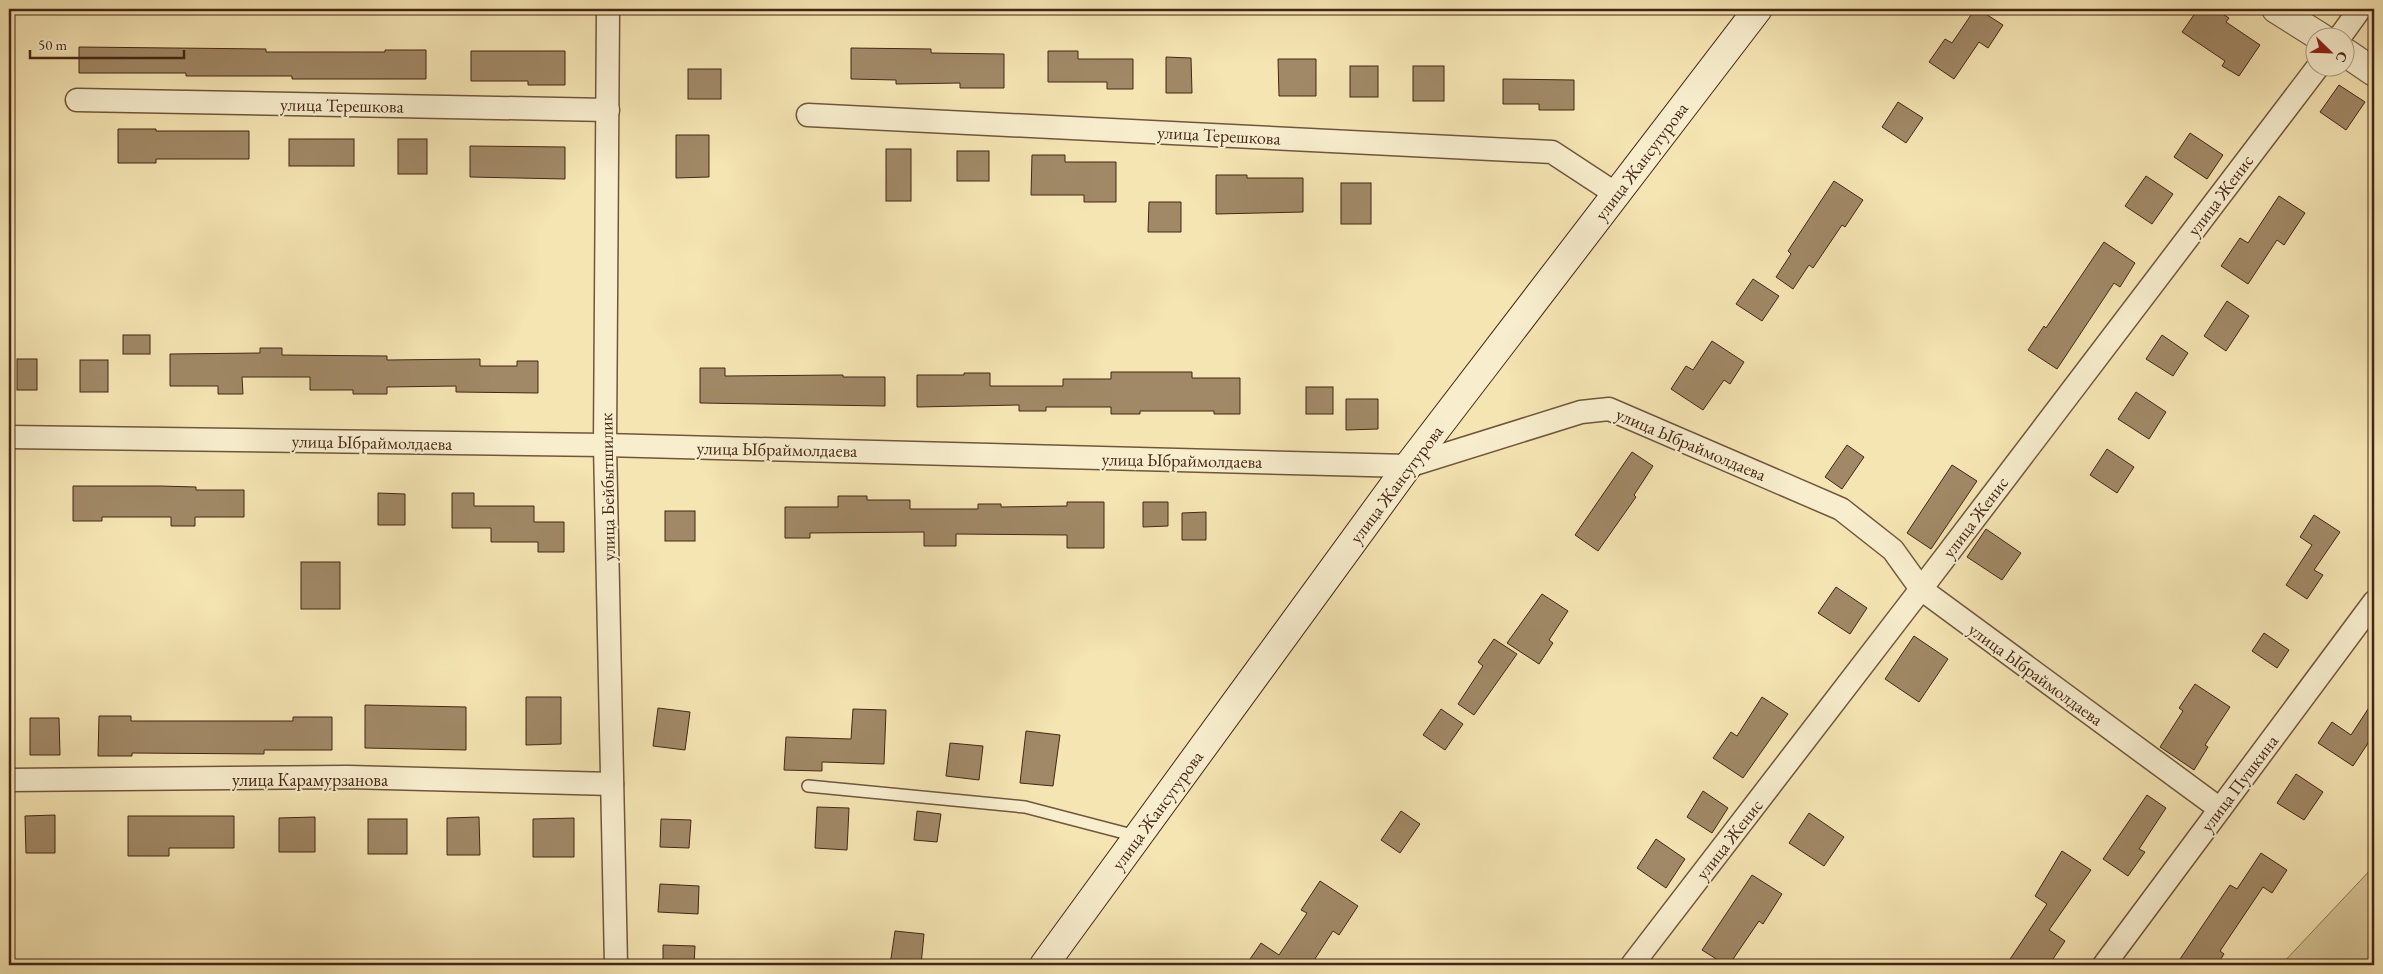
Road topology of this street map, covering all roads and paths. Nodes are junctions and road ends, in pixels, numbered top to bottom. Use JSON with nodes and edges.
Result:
{"nodes":[{"id":1,"x":608,"y":9,"type":"edge"},
{"id":2,"x":1758,"y":9,"type":"edge"},
{"id":3,"x":2276,"y":9,"type":"edge"},
{"id":4,"x":2360,"y":9,"type":"edge"},
{"id":5,"x":2306,"y":28,"type":"edge"},
{"id":6,"x":2346,"y":28,"type":"edge"},
{"id":7,"x":2356,"y":60,"type":"edge"},
{"id":8,"x":2374,"y":72,"type":"edge"},
{"id":9,"x":2308,"y":78,"type":"edge"},
{"id":10,"x":77,"y":100,"type":"dead end"},
{"id":11,"x":608,"y":110,"type":"junction"},
{"id":12,"x":808,"y":115,"type":"dead end"},
{"id":13,"x":1616,"y":194,"type":"junction"},
{"id":14,"x":9,"y":437,"type":"edge"},
{"id":15,"x":605,"y":445,"type":"junction"},
{"id":16,"x":1408,"y":466,"type":"junction"},
{"id":17,"x":1921,"y":589,"type":"junction"},
{"id":18,"x":2374,"y":602,"type":"edge"},
{"id":19,"x":9,"y":780,"type":"edge"},
{"id":20,"x":612,"y":784,"type":"junction"},
{"id":21,"x":808,"y":786,"type":"dead end"},
{"id":22,"x":2220,"y":809,"type":"junction"},
{"id":23,"x":1138,"y":837,"type":"junction"},
{"id":24,"x":616,"y":965,"type":"edge"},
{"id":25,"x":1044,"y":965,"type":"edge"},
{"id":26,"x":1632,"y":965,"type":"edge"},
{"id":27,"x":2104,"y":965,"type":"edge"}],
"edges":[{"from":1,"to":11,"type":"street","name":"улица Бейбытшилик"},
{"from":2,"to":13,"type":"main road","name":"улица Жансугурова"},
{"from":3,"to":5,"type":"main road"},
{"from":4,"to":6,"type":"street"},
{"from":7,"to":8,"type":"main road"},
{"from":9,"to":17,"type":"street","name":"улица Женис"},
{"from":10,"to":11,"type":"street","name":"улица Терешкова"},
{"from":11,"to":15,"type":"street","name":"улица Бейбытшилик"},
{"from":12,"to":13,"type":"street","name":"улица Терешкова"},
{"from":13,"to":16,"type":"main road","name":"улица Жансугурова"},
{"from":14,"to":15,"type":"street","name":"улица Ыбраймолдаева"},
{"from":15,"to":16,"type":"street","name":"улица Ыбраймолдаева"},
{"from":15,"to":20,"type":"street","name":"улица Бейбытшилик"},
{"from":16,"to":17,"type":"street","name":"улица Ыбраймолдаева"},
{"from":16,"to":23,"type":"main road","name":"улица Жансугурова"},
{"from":17,"to":22,"type":"street","name":"улица Ыбраймолдаева"},
{"from":17,"to":26,"type":"street","name":"улица Женис"},
{"from":18,"to":22,"type":"street","name":"улица Пушкина"},
{"from":19,"to":20,"type":"street","name":"улица Карамурзанова"},
{"from":20,"to":24,"type":"street","name":"улица Бейбытшилик"},
{"from":21,"to":23,"type":"lane"},
{"from":22,"to":27,"type":"street","name":"улица Пушкина"},
{"from":23,"to":25,"type":"main road","name":"улица Жансугурова"}]}
